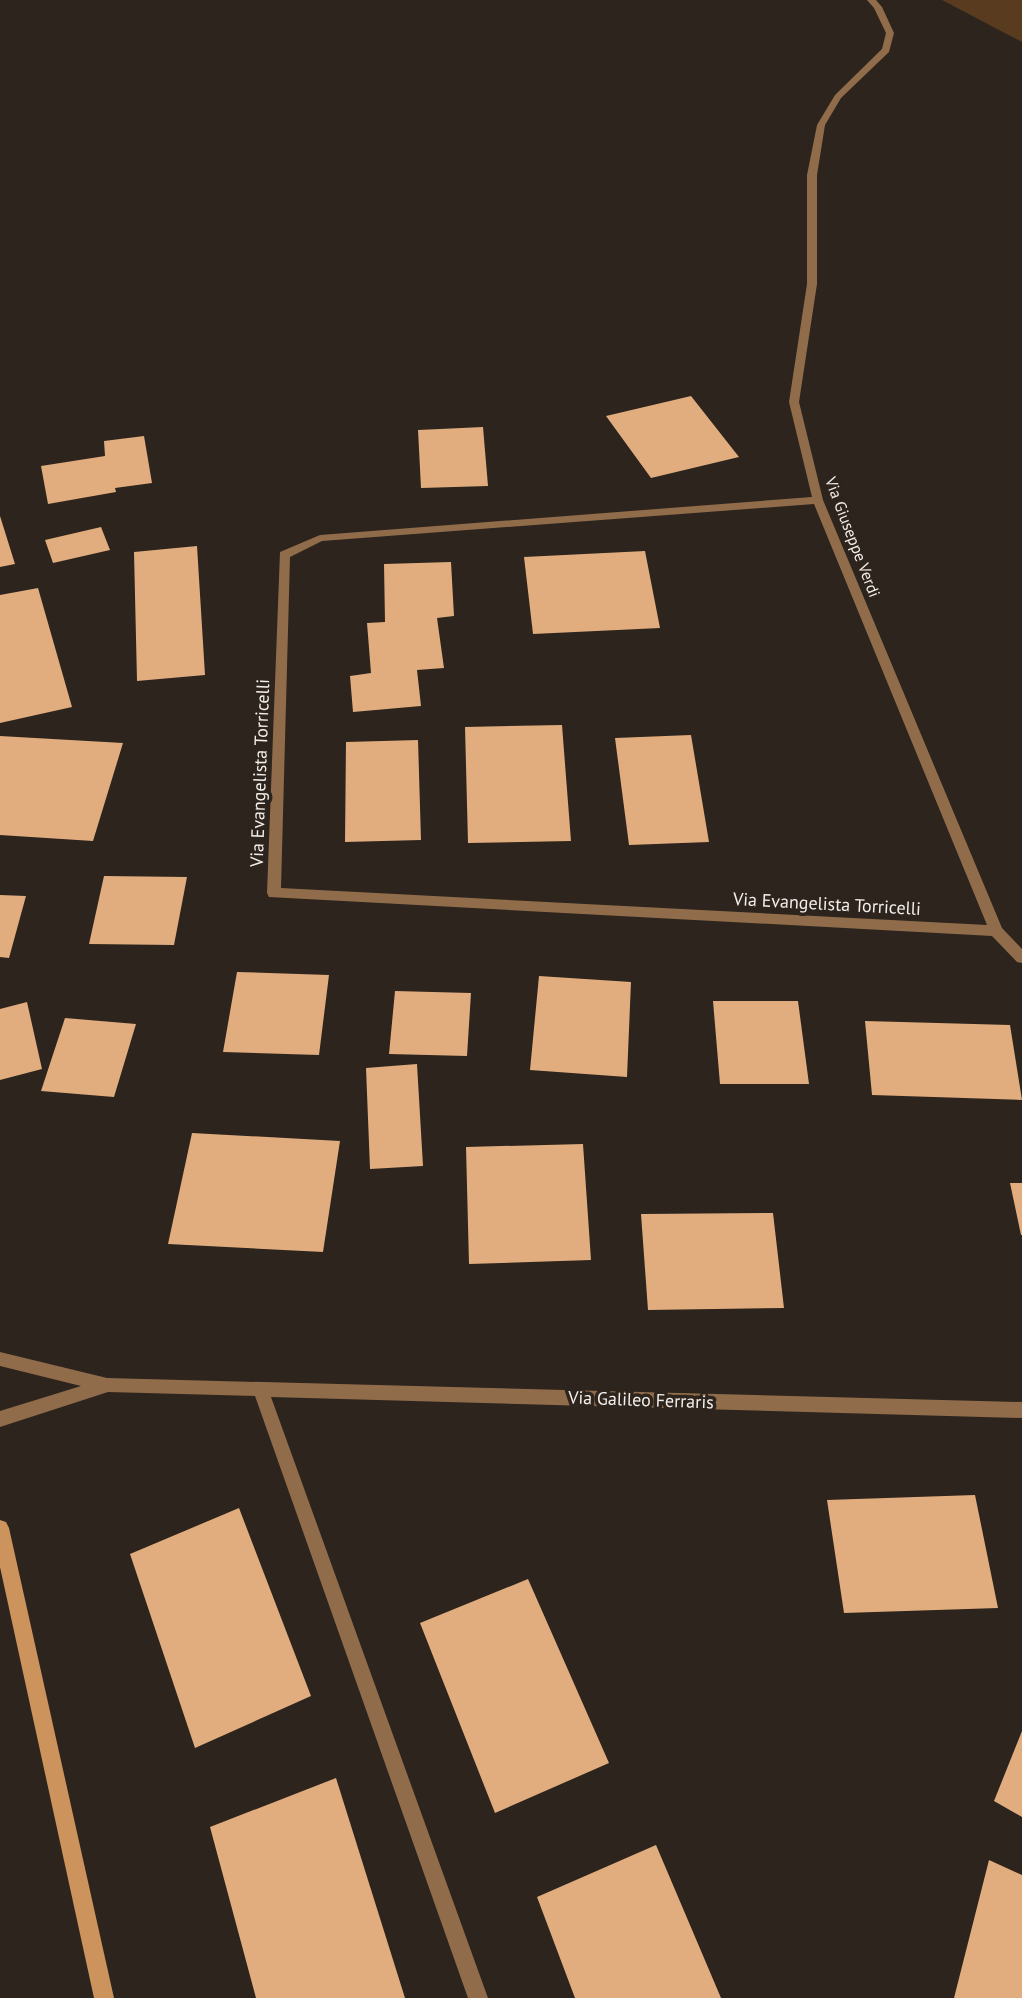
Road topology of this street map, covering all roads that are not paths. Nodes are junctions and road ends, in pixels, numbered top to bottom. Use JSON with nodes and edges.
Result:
{"nodes":[{"id":1,"x":871,"y":0,"type":"edge"},
{"id":2,"x":818,"y":500,"type":"junction"},
{"id":3,"x":996,"y":931,"type":"junction"},
{"id":4,"x":1022,"y":958,"type":"edge"},
{"id":5,"x":0,"y":1359,"type":"edge"},
{"id":6,"x":108,"y":1385,"type":"junction"},
{"id":7,"x":260,"y":1388,"type":"junction"},
{"id":8,"x":1022,"y":1410,"type":"edge"},
{"id":9,"x":0,"y":1419,"type":"edge"},
{"id":10,"x":0,"y":1528,"type":"edge"},
{"id":11,"x":104,"y":1998,"type":"edge"},
{"id":12,"x":478,"y":1998,"type":"edge"}],
"edges":[{"from":1,"to":2,"type":"street","name":"Via Giuseppe Verdi"},
{"from":2,"to":3,"type":"street","name":"Via Giuseppe Verdi"},
{"from":2,"to":3,"type":"street","name":"Via Evangelista Torricelli"},
{"from":3,"to":4,"type":"street","name":"Via Giuseppe Verdi"},
{"from":5,"to":6,"type":"street"},
{"from":6,"to":7,"type":"street","name":"Via Galileo Ferraris"},
{"from":6,"to":9,"type":"street","name":"Via Galileo Ferraris"},
{"from":7,"to":8,"type":"street","name":"Via Galileo Ferraris"},
{"from":7,"to":12,"type":"street"},
{"from":10,"to":11,"type":"street"}]}
